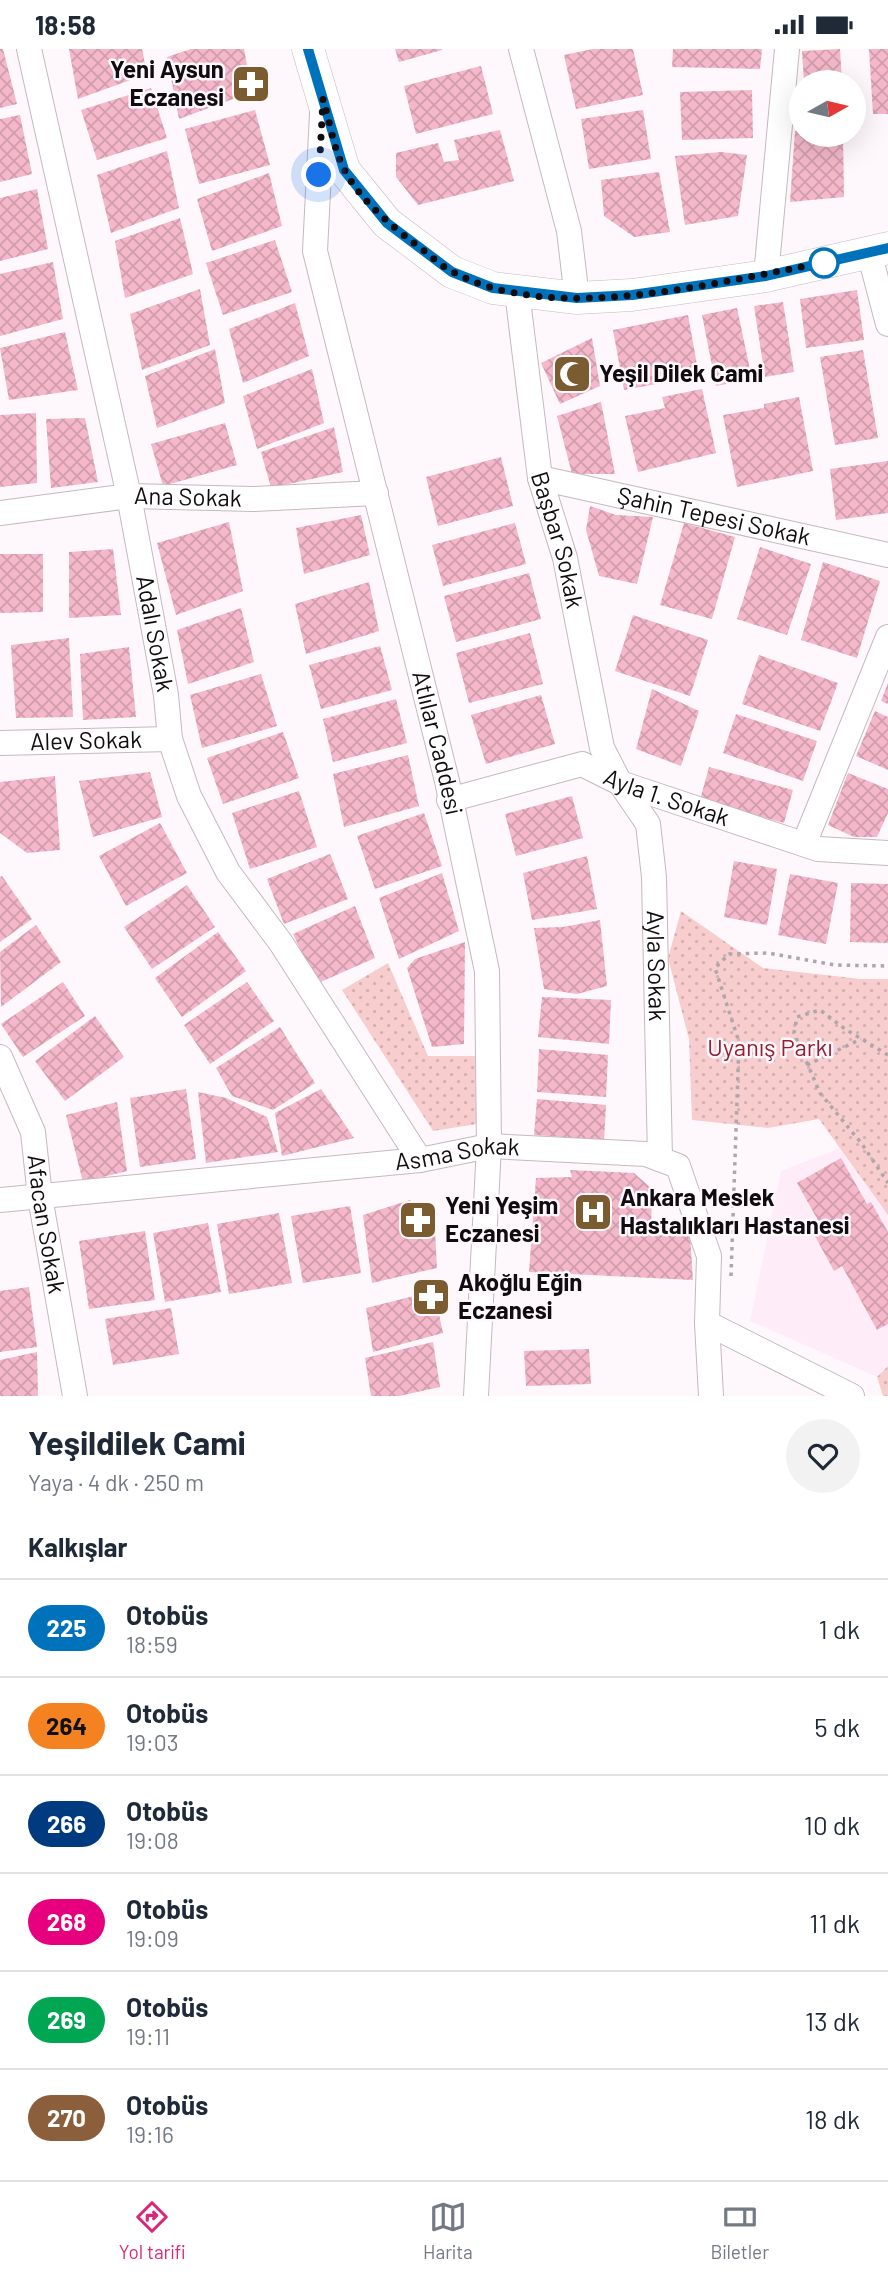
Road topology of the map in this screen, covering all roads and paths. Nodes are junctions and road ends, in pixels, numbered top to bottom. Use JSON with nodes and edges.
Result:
{"nodes":[{"id":1,"x":29,"y":49,"type":"edge"},
{"id":2,"x":308,"y":49,"type":"edge"},
{"id":3,"x":521,"y":49,"type":"edge"},
{"id":4,"x":787,"y":49,"type":"edge"},
{"id":5,"x":323,"y":99,"type":"junction"},
{"id":6,"x":878,"y":250,"type":"edge"},
{"id":7,"x":766,"y":276,"type":"junction"},
{"id":8,"x":517,"y":292,"type":"junction"},
{"id":9,"x":577,"y":298,"type":"junction"},
{"id":10,"x":888,"y":324,"type":"edge"},
{"id":11,"x":540,"y":478,"type":"junction"},
{"id":12,"x":376,"y":492,"type":"junction"},
{"id":13,"x":129,"y":496,"type":"junction"},
{"id":14,"x":0,"y":513,"type":"edge"},
{"id":15,"x":888,"y":555,"type":"edge"},
{"id":16,"x":888,"y":638,"type":"edge"},
{"id":17,"x":170,"y":739,"type":"junction"},
{"id":18,"x":0,"y":744,"type":"edge"},
{"id":19,"x":620,"y":783,"type":"junction"},
{"id":20,"x":449,"y":800,"type":"junction"},
{"id":21,"x":804,"y":844,"type":"junction"},
{"id":22,"x":888,"y":853,"type":"edge"},
{"id":23,"x":888,"y":966,"type":"edge"},
{"id":24,"x":861,"y":1039,"type":"junction"},
{"id":25,"x":888,"y":1055,"type":"edge"},
{"id":26,"x":0,"y":1057,"type":"edge"},
{"id":27,"x":807,"y":1065,"type":"junction"},
{"id":28,"x":488,"y":1146,"type":"junction"},
{"id":29,"x":660,"y":1159,"type":"junction"},
{"id":30,"x":420,"y":1160,"type":"junction"},
{"id":31,"x":888,"y":1184,"type":"edge"},
{"id":32,"x":40,"y":1197,"type":"junction"},
{"id":33,"x":0,"y":1200,"type":"edge"},
{"id":34,"x":731,"y":1282,"type":"dead end"},
{"id":35,"x":707,"y":1323,"type":"junction"},
{"id":36,"x":75,"y":1396,"type":"edge"},
{"id":37,"x":476,"y":1396,"type":"edge"},
{"id":38,"x":710,"y":1396,"type":"edge"},
{"id":39,"x":852,"y":1396,"type":"edge"}],
"edges":[{"from":1,"to":13,"type":"street","name":"Adalı Sokak"},
{"from":2,"to":5,"type":"main road"},
{"from":3,"to":9,"type":"street"},
{"from":4,"to":7,"type":"street"},
{"from":5,"to":8,"type":"main road"},
{"from":5,"to":12,"type":"street","name":"Atlılar Caddesi"},
{"from":6,"to":7,"type":"main road"},
{"from":6,"to":10,"type":"street"},
{"from":7,"to":9,"type":"main road"},
{"from":8,"to":9,"type":"main road"},
{"from":8,"to":11,"type":"street","name":"Başbar Sokak"},
{"from":11,"to":15,"type":"street","name":"Şahin Tepesi Sokak"},
{"from":11,"to":19,"type":"street","name":"Başbar Sokak"},
{"from":12,"to":13,"type":"street","name":"Ana Sokak"},
{"from":12,"to":20,"type":"street","name":"Atlılar Caddesi"},
{"from":13,"to":14,"type":"street","name":"Ana Sokak"},
{"from":13,"to":17,"type":"street","name":"Adalı Sokak"},
{"from":16,"to":21,"type":"street"},
{"from":17,"to":18,"type":"street","name":"Alev Sokak"},
{"from":17,"to":30,"type":"street","name":"Adalı Sokak"},
{"from":19,"to":20,"type":"street","name":"Ayla 1. Sokak"},
{"from":19,"to":21,"type":"street","name":"Ayla 1. Sokak"},
{"from":19,"to":29,"type":"street","name":"Ayla Sokak"},
{"from":20,"to":28,"type":"street","name":"Atlılar Caddesi"},
{"from":21,"to":22,"type":"street","name":"Ayla 1. Sokak"},
{"from":23,"to":34,"type":"path"},
{"from":24,"to":25,"type":"path"},
{"from":24,"to":27,"type":"path"},
{"from":24,"to":27,"type":"path"},
{"from":26,"to":32,"type":"street","name":"Afacan Sokak"},
{"from":27,"to":31,"type":"path"},
{"from":28,"to":29,"type":"street","name":"Asma Sokak"},
{"from":28,"to":30,"type":"street","name":"Asma Sokak"},
{"from":28,"to":37,"type":"street","name":"Atlılar Caddesi"},
{"from":29,"to":35,"type":"street"},
{"from":30,"to":32,"type":"street","name":"Asma Sokak"},
{"from":32,"to":33,"type":"street","name":"Asma Sokak"},
{"from":32,"to":36,"type":"street","name":"Afacan Sokak"},
{"from":35,"to":38,"type":"street"},
{"from":35,"to":39,"type":"street"}]}
